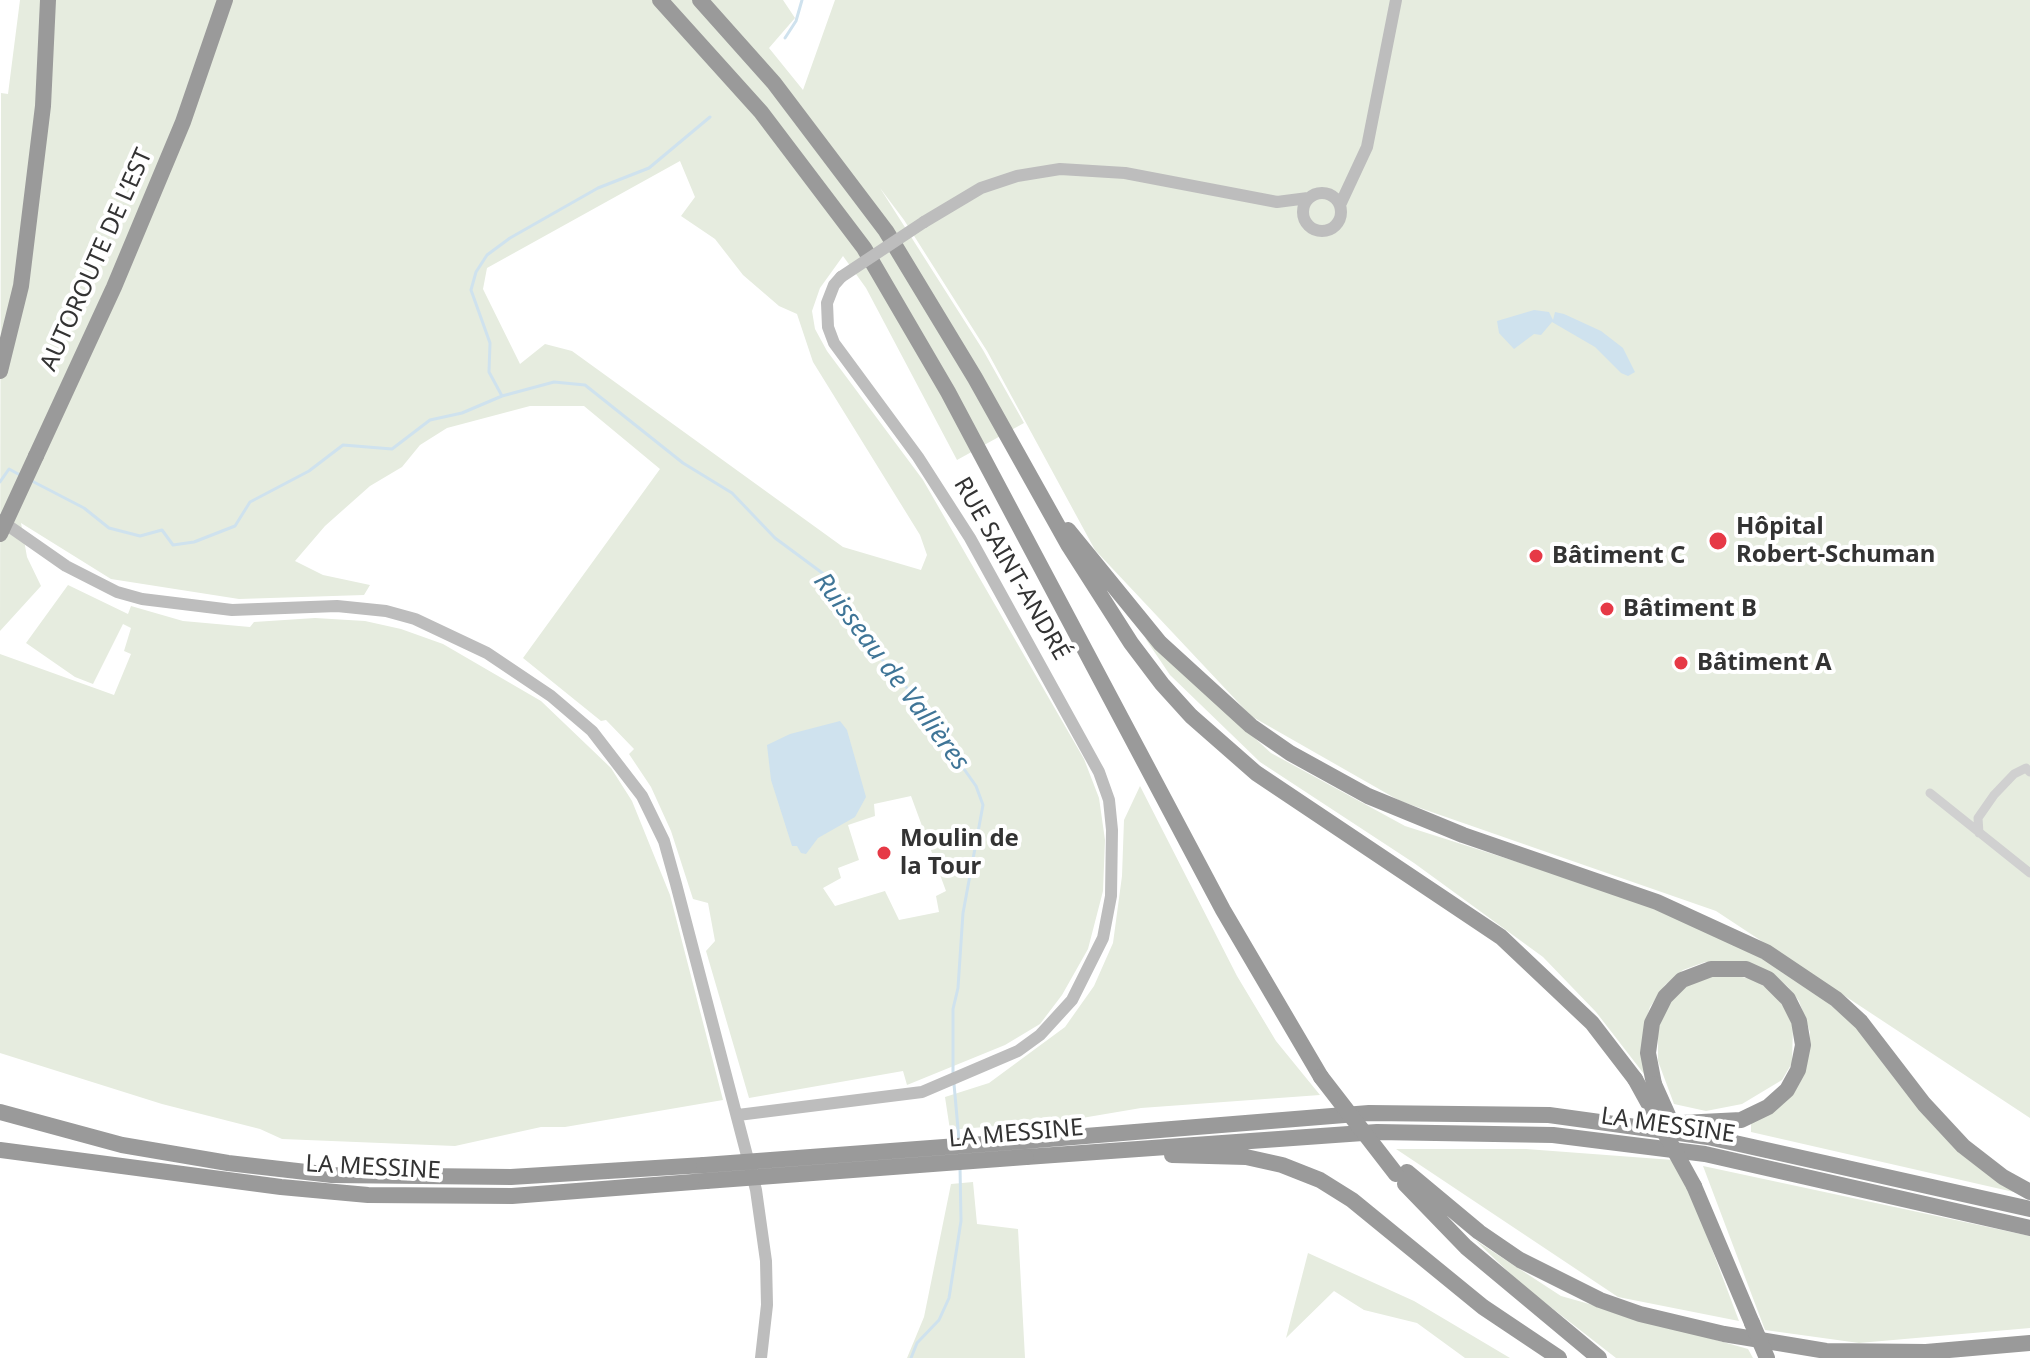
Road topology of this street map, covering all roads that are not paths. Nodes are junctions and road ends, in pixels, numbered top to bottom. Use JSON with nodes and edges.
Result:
{"nodes":[{"id":1,"x":48,"y":0,"type":"edge"},
{"id":2,"x":225,"y":0,"type":"edge"},
{"id":3,"x":660,"y":0,"type":"edge"},
{"id":4,"x":700,"y":0,"type":"edge"},
{"id":5,"x":1396,"y":0,"type":"edge"},
{"id":6,"x":1357,"y":170,"type":"junction"},
{"id":7,"x":1326,"y":193,"type":"junction"},
{"id":8,"x":1308,"y":198,"type":"junction"},
{"id":9,"x":1277,"y":202,"type":"junction"},
{"id":10,"x":1340,"y":205,"type":"junction"},
{"id":11,"x":1304,"y":220,"type":"junction"},
{"id":12,"x":0,"y":371,"type":"edge"},
{"id":13,"x":1053,"y":518,"type":"junction"},
{"id":14,"x":0,"y":520,"type":"edge"},
{"id":15,"x":0,"y":534,"type":"edge"},
{"id":16,"x":2030,"y":772,"type":"edge"},
{"id":17,"x":1930,"y":793,"type":"dead end"},
{"id":18,"x":1979,"y":833,"type":"junction"},
{"id":19,"x":2030,"y":873,"type":"edge"},
{"id":20,"x":0,"y":1112,"type":"edge"},
{"id":21,"x":738,"y":1115,"type":"junction"},
{"id":22,"x":1549,"y":1115,"type":"junction"},
{"id":23,"x":1025,"y":1149,"type":"junction"},
{"id":24,"x":0,"y":1150,"type":"edge"},
{"id":25,"x":1099,"y":1151,"type":"junction"},
{"id":26,"x":705,"y":1173,"type":"junction"},
{"id":27,"x":1401,"y":1173,"type":"junction"},
{"id":28,"x":1698,"y":1187,"type":"junction"},
{"id":29,"x":2030,"y":1192,"type":"edge"},
{"id":30,"x":2030,"y":1209,"type":"edge"},
{"id":31,"x":2030,"y":1228,"type":"edge"},
{"id":32,"x":2030,"y":1343,"type":"edge"},
{"id":33,"x":761,"y":1358,"type":"edge"},
{"id":34,"x":1559,"y":1358,"type":"edge"},
{"id":35,"x":1599,"y":1358,"type":"edge"},
{"id":36,"x":1767,"y":1358,"type":"edge"}],
"edges":[{"from":1,"to":12,"type":"highway","name":"AUTOROUTE DE L’EST"},
{"from":2,"to":15,"type":"highway","name":"AUTOROUTE DE L’EST","bridge":true},
{"from":3,"to":27,"type":"highway","bridge":true},
{"from":4,"to":13,"type":"highway"},
{"from":5,"to":6,"type":"street"},
{"from":6,"to":7,"type":"street"},
{"from":6,"to":10,"type":"street"},
{"from":7,"to":8,"type":"street"},
{"from":7,"to":10,"type":"street"},
{"from":8,"to":9,"type":"street","name":"RUE SAINT-ANDRÉ"},
{"from":8,"to":11,"type":"street"},
{"from":9,"to":11,"type":"street","name":"RUE SAINT-ANDRÉ"},
{"from":9,"to":21,"type":"street","name":"RUE SAINT-ANDRÉ","bridge":true},
{"from":10,"to":11,"type":"street"},
{"from":13,"to":28,"type":"highway","bridge":true},
{"from":13,"to":29,"type":"highway"},
{"from":14,"to":21,"type":"street"},
{"from":16,"to":18,"type":"street"},
{"from":17,"to":18,"type":"street"},
{"from":18,"to":19,"type":"street"},
{"from":20,"to":26,"type":"highway","name":"LA MESSINE"},
{"from":21,"to":33,"type":"street"},
{"from":22,"to":23,"type":"highway","name":"LA MESSINE"},
{"from":22,"to":28,"type":"highway","bridge":true},
{"from":22,"to":30,"type":"highway","name":"LA MESSINE"},
{"from":23,"to":25,"type":"highway","name":"LA MESSINE"},
{"from":23,"to":26,"type":"highway","name":"LA MESSINE","bridge":true},
{"from":24,"to":26,"type":"highway","name":"LA MESSINE"},
{"from":25,"to":31,"type":"highway","name":"LA MESSINE"},
{"from":25,"to":34,"type":"highway"},
{"from":27,"to":32,"type":"highway"},
{"from":27,"to":35,"type":"highway"},
{"from":28,"to":36,"type":"highway","bridge":true}]}
